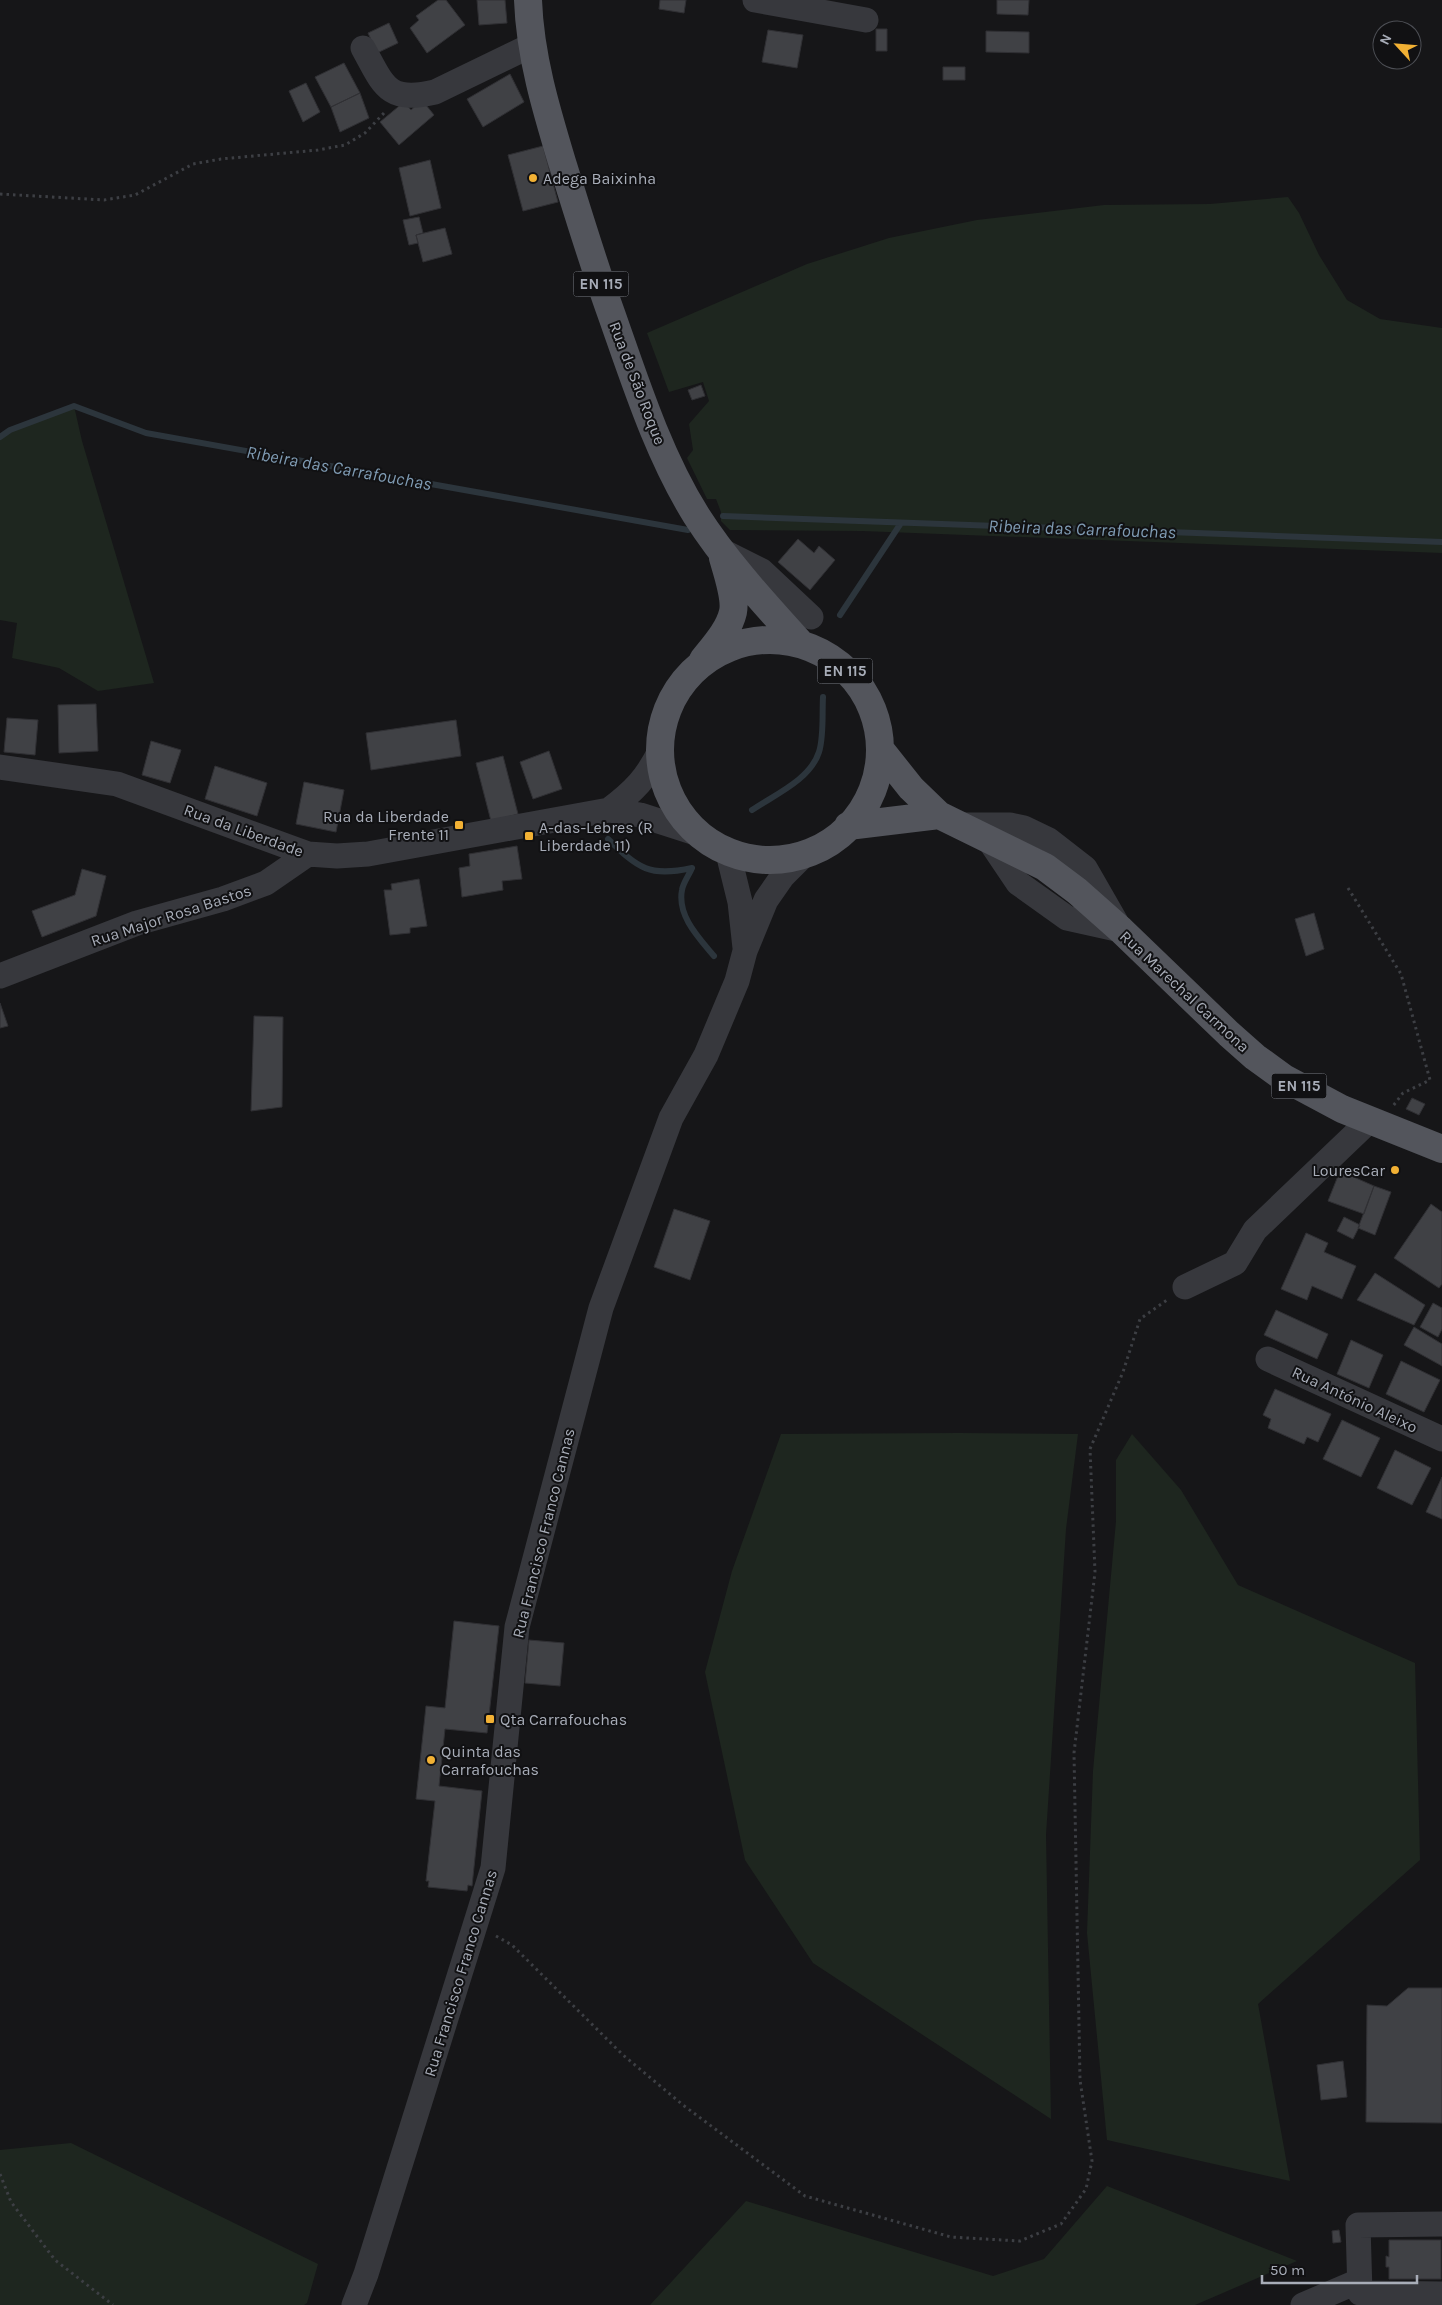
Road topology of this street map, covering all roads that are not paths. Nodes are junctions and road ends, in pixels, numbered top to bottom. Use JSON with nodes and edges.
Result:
{"nodes":[{"id":1,"x":528,"y":0,"type":"edge"},
{"id":2,"x":755,"y":0,"type":"edge"},
{"id":3,"x":866,"y":20,"type":"dead end"},
{"id":4,"x":532,"y":45,"type":"junction"},
{"id":5,"x":362,"y":48,"type":"dead end"},
{"id":6,"x":722,"y":551,"type":"junction"},
{"id":7,"x":811,"y":617,"type":"dead end"},
{"id":8,"x":801,"y":644,"type":"junction"},
{"id":9,"x":699,"y":665,"type":"junction"},
{"id":10,"x":661,"y":749,"type":"junction"},
{"id":11,"x":880,"y":749,"type":"junction"},
{"id":12,"x":0,"y":767,"type":"edge"},
{"id":13,"x":609,"y":810,"type":"junction"},
{"id":14,"x":951,"y":820,"type":"junction"},
{"id":15,"x":848,"y":826,"type":"junction"},
{"id":16,"x":696,"y":833,"type":"junction"},
{"id":17,"x":728,"y":853,"type":"junction"},
{"id":18,"x":308,"y":854,"type":"junction"},
{"id":19,"x":803,"y":856,"type":"junction"},
{"id":20,"x":1121,"y":930,"type":"junction"},
{"id":21,"x":746,"y":950,"type":"junction"},
{"id":22,"x":0,"y":976,"type":"edge"},
{"id":23,"x":1374,"y":1122,"type":"junction"},
{"id":24,"x":1437,"y":1143,"type":"edge"},
{"id":25,"x":1185,"y":1287,"type":"road end"},
{"id":26,"x":1268,"y":1359,"type":"dead end"},
{"id":27,"x":1442,"y":1439,"type":"edge"},
{"id":28,"x":1442,"y":2224,"type":"edge"},
{"id":29,"x":1359,"y":2287,"type":"junction"},
{"id":30,"x":1442,"y":2294,"type":"edge"},
{"id":31,"x":354,"y":2305,"type":"edge"},
{"id":32,"x":1303,"y":2305,"type":"edge"}],
"edges":[{"from":1,"to":4,"type":"main road","name":"Rua de São Roque","number":"EN 115"},
{"from":2,"to":3,"type":"street"},
{"from":4,"to":5,"type":"street"},
{"from":4,"to":6,"type":"main road","name":"Rua de São Roque","number":"EN 115"},
{"from":6,"to":7,"type":"street"},
{"from":6,"to":8,"type":"main road","name":"Rua de São Roque","number":"EN 115"},
{"from":6,"to":9,"type":"main road","name":"Rua de São Roque","number":"EN 115"},
{"from":8,"to":9,"type":"main road","number":"EN 115"},
{"from":8,"to":11,"type":"main road","number":"EN 115"},
{"from":9,"to":10,"type":"main road","number":"EN 115"},
{"from":10,"to":13,"type":"street","name":"Rua da Liberdade"},
{"from":10,"to":16,"type":"main road","number":"EN 115"},
{"from":11,"to":14,"type":"main road","name":"Rua Marechal Carmona","number":"EN 115"},
{"from":11,"to":15,"type":"main road","number":"EN 115"},
{"from":12,"to":18,"type":"street","name":"Rua da Liberdade"},
{"from":13,"to":16,"type":"street","name":"Rua da Liberdade"},
{"from":13,"to":18,"type":"street","name":"Rua da Liberdade"},
{"from":14,"to":15,"type":"main road"},
{"from":14,"to":20,"type":"main road","name":"Rua Marechal Carmona","number":"EN 115"},
{"from":14,"to":20,"type":"street"},
{"from":15,"to":19,"type":"main road","number":"EN 115"},
{"from":16,"to":17,"type":"main road","number":"EN 115"},
{"from":17,"to":19,"type":"main road","number":"EN 115"},
{"from":17,"to":21,"type":"street","name":"Rua Francisco Franco Cannas"},
{"from":18,"to":22,"type":"street","name":"Rua Major Rosa Bastos"},
{"from":19,"to":21,"type":"street","name":"Rua Francisco Franco Cannas"},
{"from":20,"to":23,"type":"main road","name":"Rua Marechal Carmona","number":"EN 115"},
{"from":21,"to":31,"type":"street","name":"Rua Francisco Franco Cannas"},
{"from":23,"to":24,"type":"main road","name":"Rua Marechal Carmona","number":"EN 115"},
{"from":23,"to":25,"type":"street"},
{"from":26,"to":27,"type":"street","name":"Rua António Aleixo"},
{"from":28,"to":29,"type":"street"},
{"from":29,"to":30,"type":"street"},
{"from":29,"to":32,"type":"street"}]}
